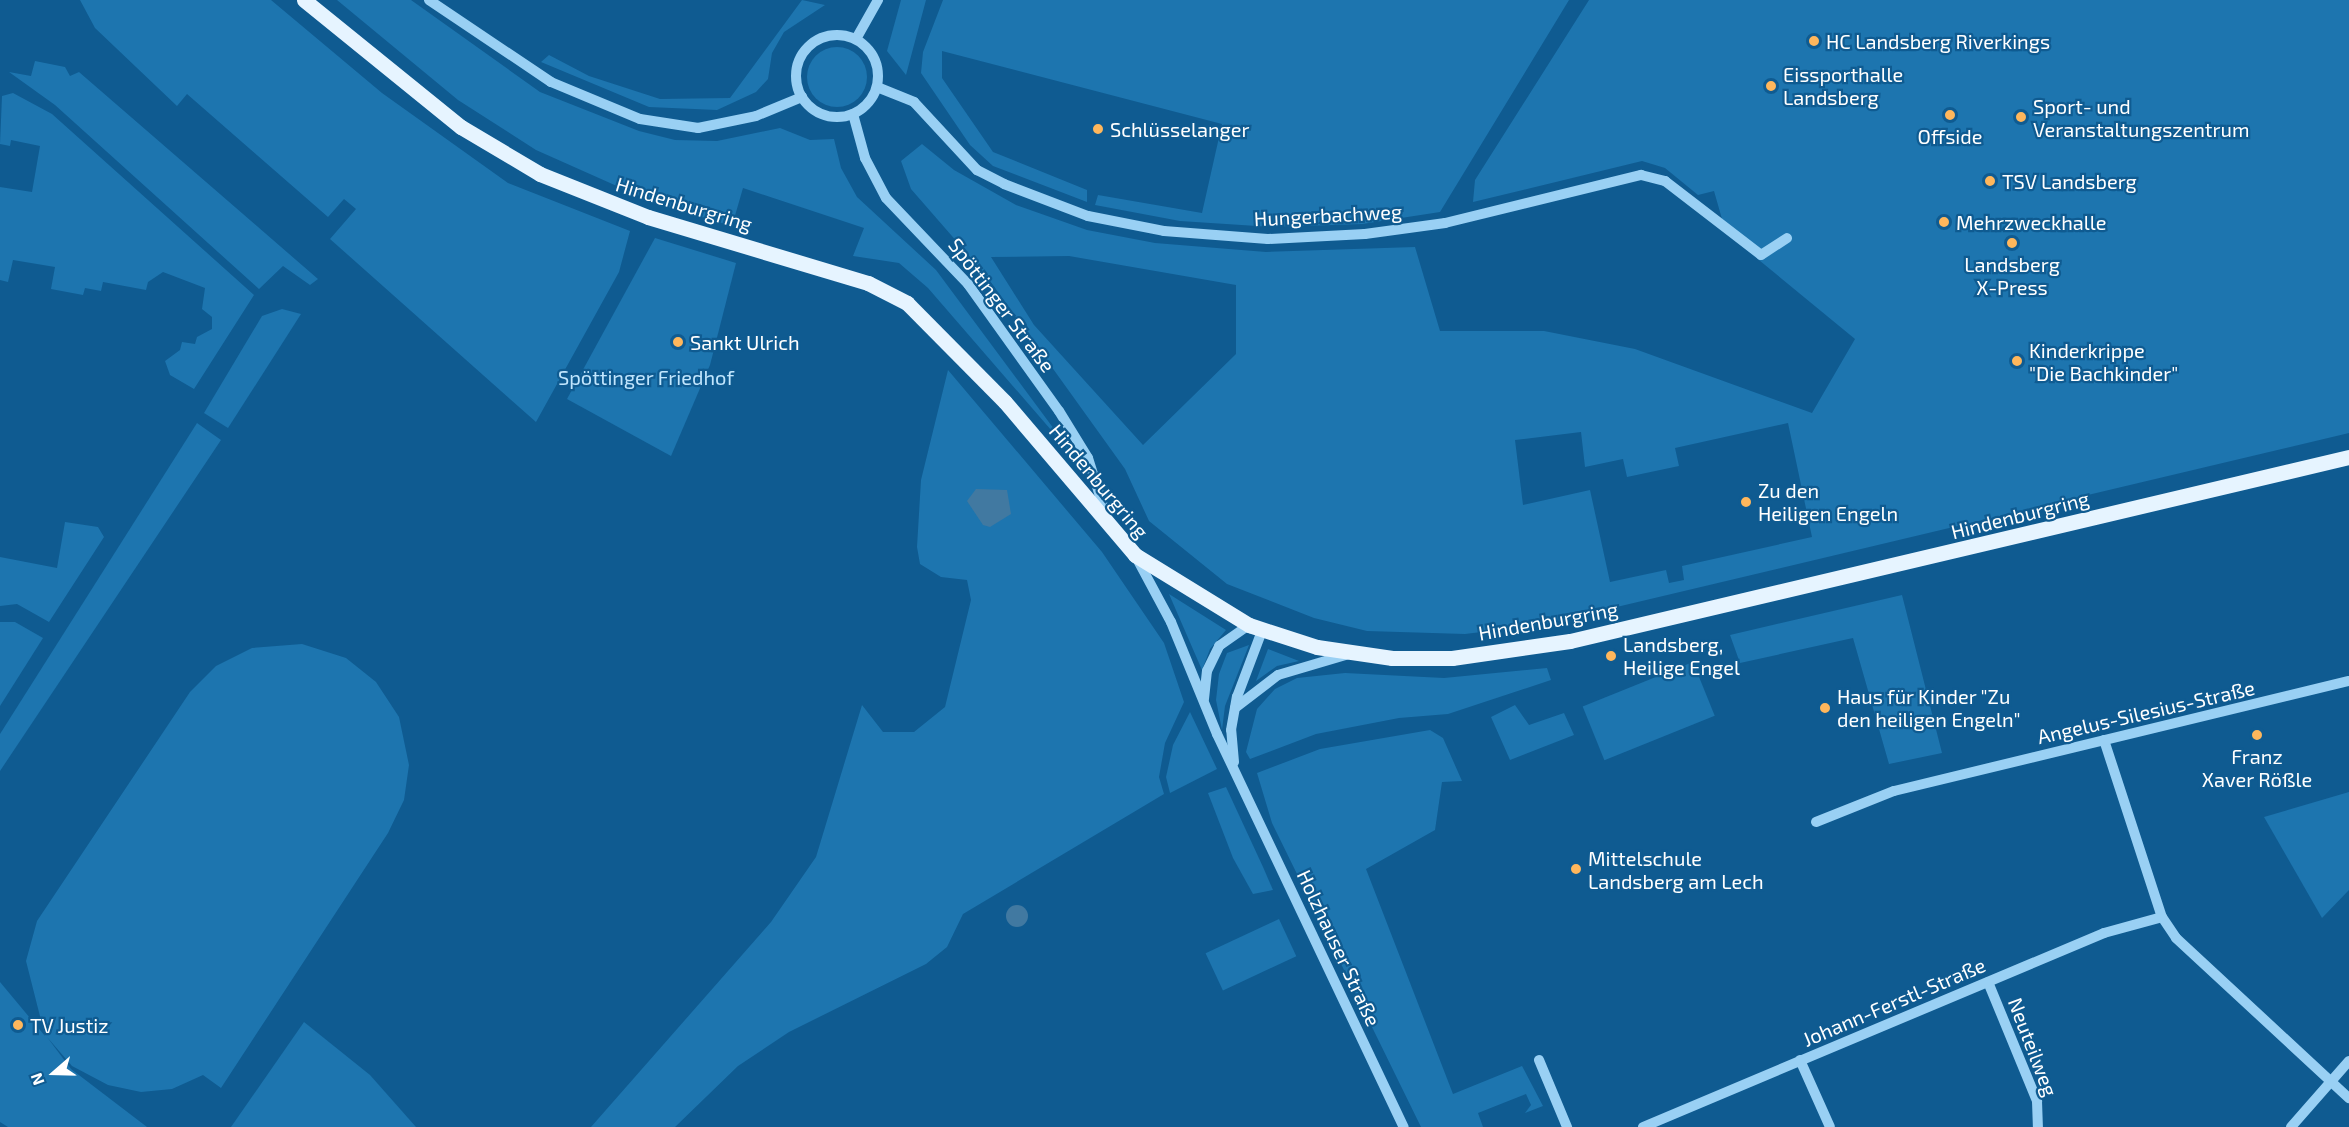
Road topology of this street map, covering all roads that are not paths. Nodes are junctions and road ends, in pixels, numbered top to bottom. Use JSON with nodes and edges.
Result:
{"nodes":[{"id":1,"x":304,"y":0,"type":"edge"},
{"id":2,"x":429,"y":0,"type":"edge"},
{"id":3,"x":878,"y":0,"type":"edge"},
{"id":4,"x":856,"y":39,"type":"junction"},
{"id":5,"x":877,"y":87,"type":"junction"},
{"id":6,"x":802,"y":97,"type":"junction"},
{"id":7,"x":853,"y":114,"type":"junction"},
{"id":8,"x":1787,"y":238,"type":"dead end"},
{"id":9,"x":2349,"y":457,"type":"edge"},
{"id":10,"x":1109,"y":528,"type":"junction"},
{"id":11,"x":1135,"y":555,"type":"junction"},
{"id":12,"x":1256,"y":628,"type":"junction"},
{"id":13,"x":1349,"y":654,"type":"junction"},
{"id":14,"x":2349,"y":681,"type":"edge"},
{"id":15,"x":1204,"y":702,"type":"junction"},
{"id":16,"x":1235,"y":708,"type":"junction"},
{"id":17,"x":2104,"y":740,"type":"junction"},
{"id":18,"x":1241,"y":785,"type":"junction"},
{"id":19,"x":1816,"y":822,"type":"dead end"},
{"id":20,"x":2162,"y":917,"type":"junction"},
{"id":21,"x":1988,"y":982,"type":"junction"},
{"id":22,"x":1539,"y":1060,"type":"dead end"},
{"id":23,"x":1800,"y":1060,"type":"junction"},
{"id":24,"x":2349,"y":1061,"type":"edge"},
{"id":25,"x":2331,"y":1082,"type":"junction"},
{"id":26,"x":2349,"y":1098,"type":"edge"},
{"id":27,"x":1404,"y":1127,"type":"edge"},
{"id":28,"x":1567,"y":1127,"type":"edge"},
{"id":29,"x":1643,"y":1127,"type":"edge"},
{"id":30,"x":1830,"y":1127,"type":"edge"},
{"id":31,"x":2038,"y":1127,"type":"edge"},
{"id":32,"x":2292,"y":1127,"type":"edge"}],
"edges":[{"from":1,"to":10,"type":"main road","name":"Hindenburgring"},
{"from":2,"to":6,"type":"street"},
{"from":3,"to":4,"type":"street"},
{"from":4,"to":5,"type":"street"},
{"from":4,"to":6,"type":"street"},
{"from":5,"to":7,"type":"street"},
{"from":5,"to":8,"type":"street","name":"Hungerbachweg"},
{"from":6,"to":7,"type":"street"},
{"from":7,"to":10,"type":"street","name":"Spöttinger Straße"},
{"from":9,"to":13,"type":"main road","name":"Hindenburgring"},
{"from":10,"to":11,"type":"main road","name":"Hindenburgring"},
{"from":11,"to":12,"type":"main road","name":"Hindenburgring"},
{"from":11,"to":15,"type":"street"},
{"from":12,"to":13,"type":"main road","name":"Hindenburgring"},
{"from":12,"to":15,"type":"street","name":"Holzhauser Straße"},
{"from":12,"to":16,"type":"street","name":"Holzhauser Straße"},
{"from":13,"to":16,"type":"street"},
{"from":14,"to":17,"type":"street","name":"Angelus-Silesius-Straße"},
{"from":15,"to":18,"type":"street","name":"Holzhauser Straße"},
{"from":16,"to":18,"type":"street","name":"Holzhauser Straße"},
{"from":17,"to":19,"type":"street","name":"Angelus-Silesius-Straße"},
{"from":17,"to":20,"type":"street"},
{"from":18,"to":27,"type":"street","name":"Holzhauser Straße"},
{"from":20,"to":21,"type":"street","name":"Johann-Ferstl-Straße"},
{"from":20,"to":25,"type":"street"},
{"from":21,"to":23,"type":"street","name":"Johann-Ferstl-Straße"},
{"from":21,"to":31,"type":"street","name":"Neuteilweg"},
{"from":22,"to":28,"type":"street"},
{"from":23,"to":29,"type":"street","name":"Johann-Ferstl-Straße"},
{"from":23,"to":30,"type":"street"},
{"from":24,"to":25,"type":"street"},
{"from":25,"to":26,"type":"street"},
{"from":25,"to":32,"type":"street"}]}
